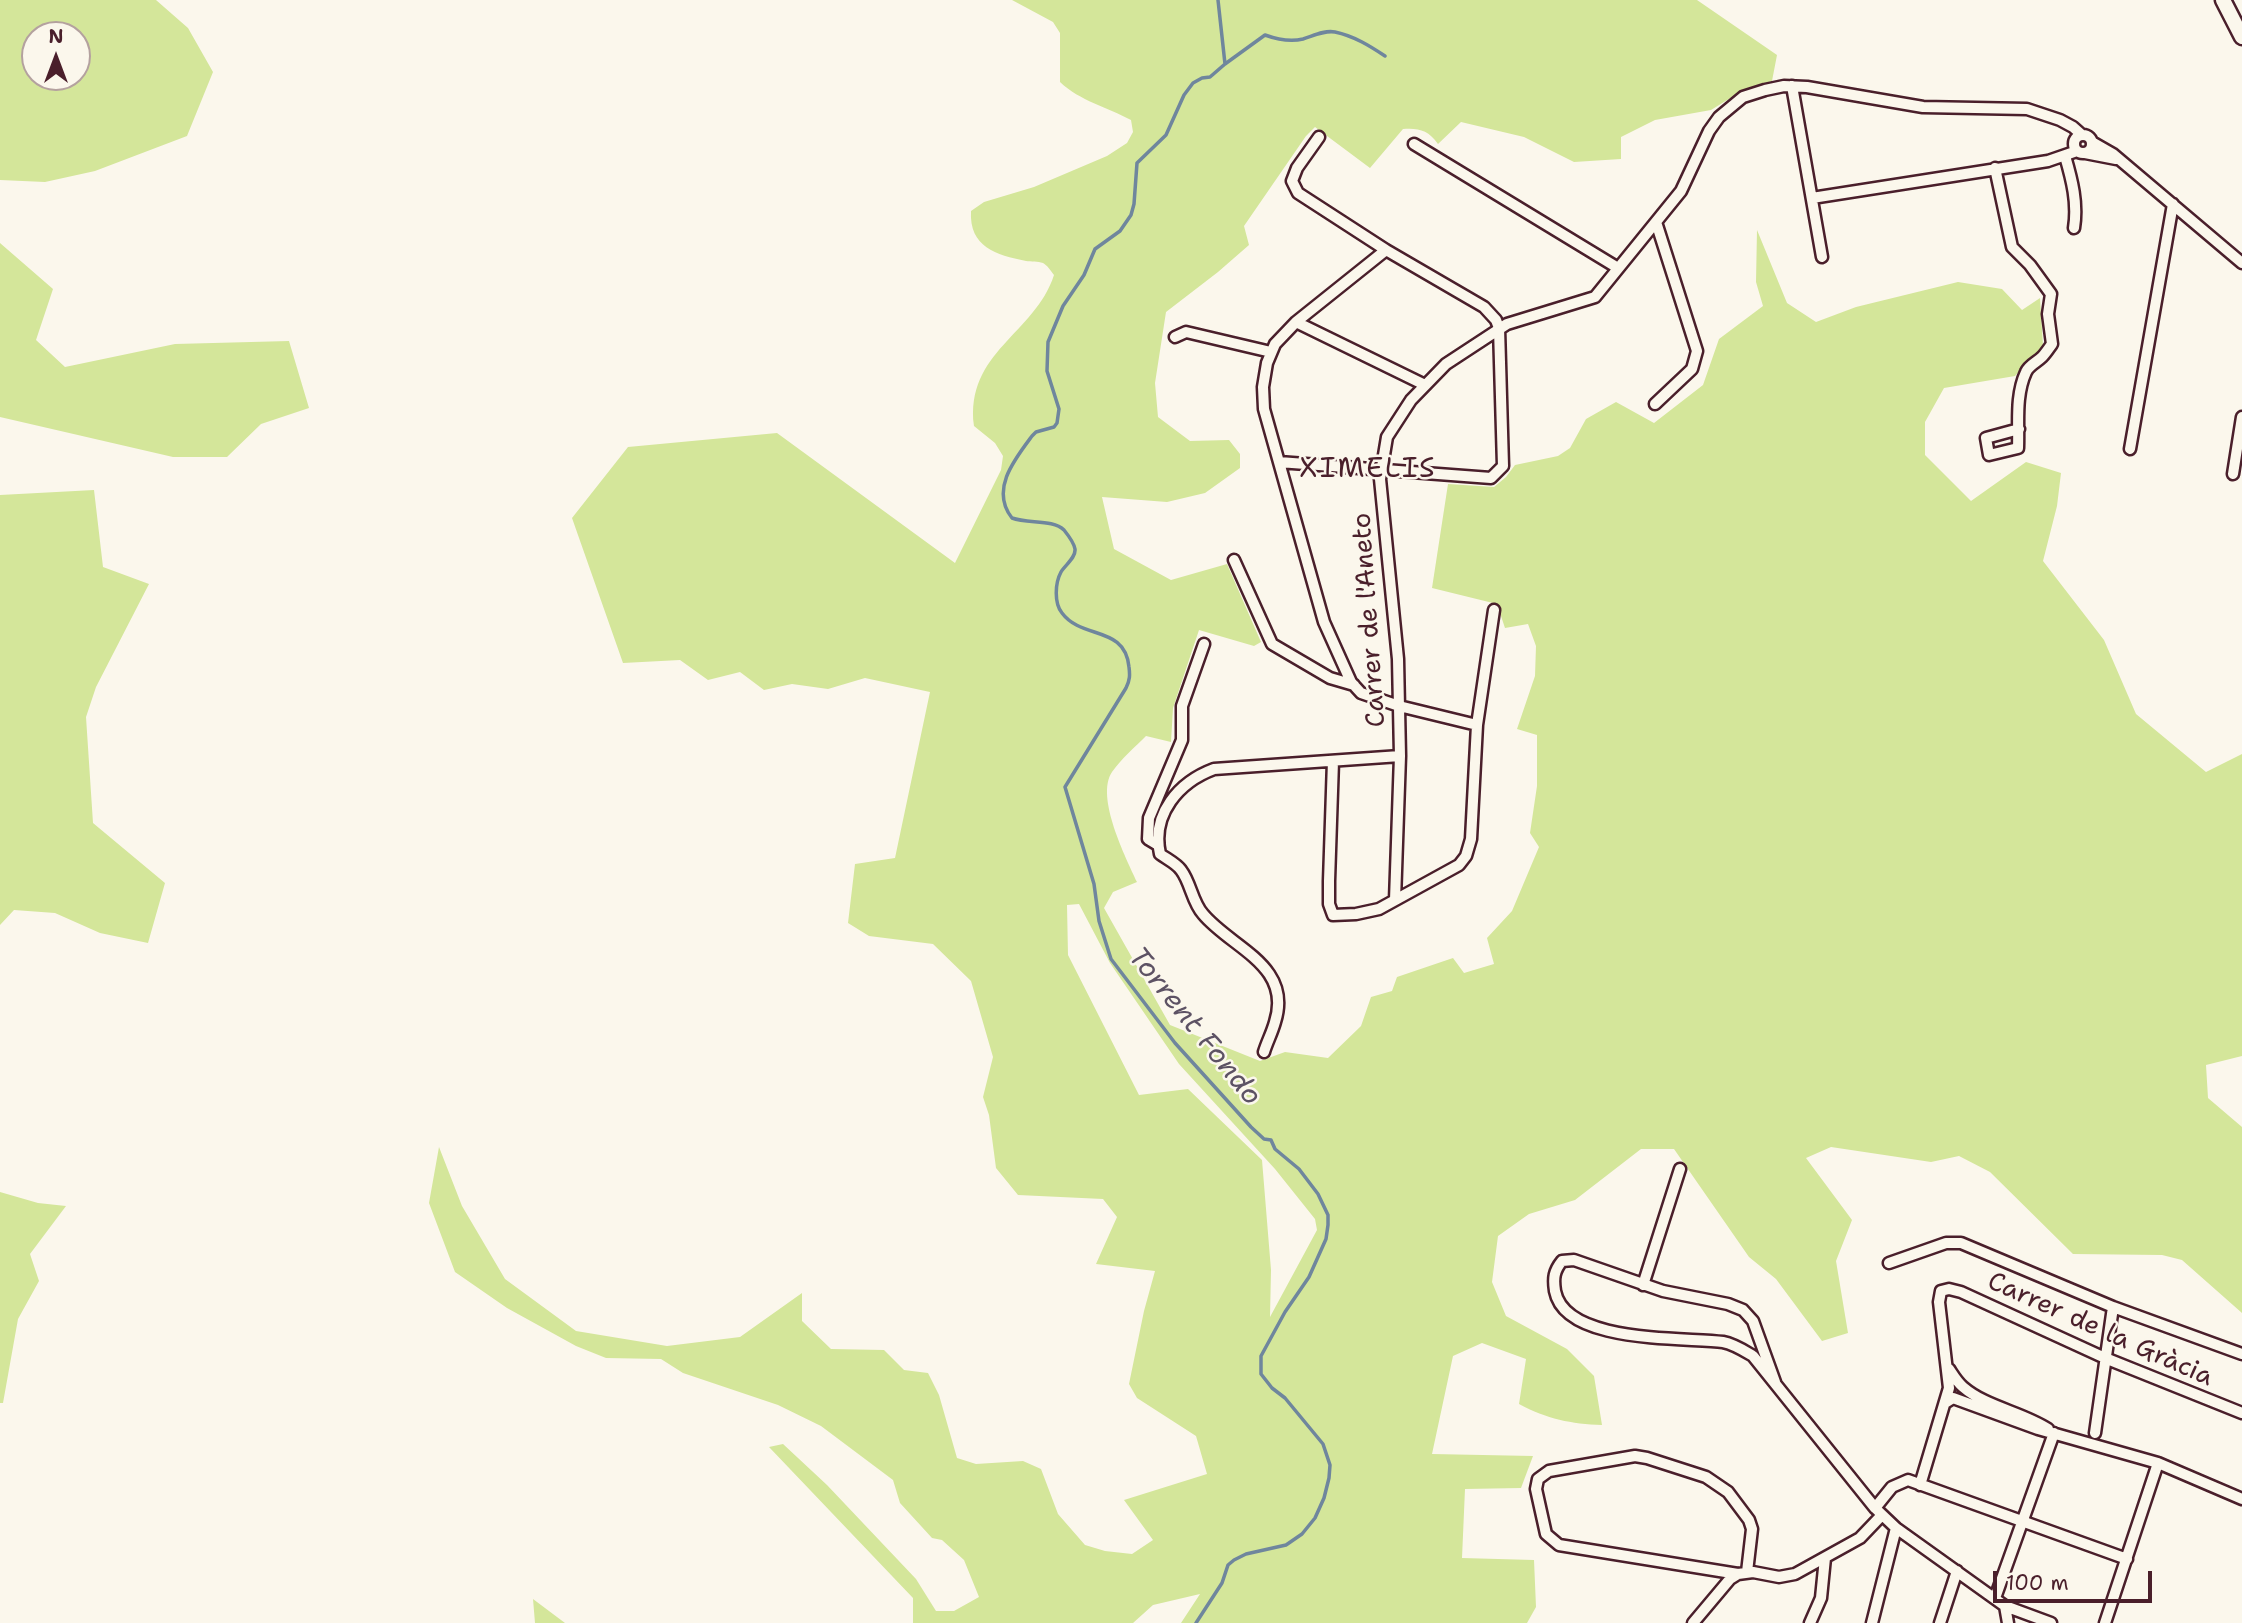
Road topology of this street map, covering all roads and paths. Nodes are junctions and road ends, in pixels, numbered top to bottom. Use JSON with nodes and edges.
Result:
{"nodes":[{"id":1,"x":2223,"y":0,"type":"edge"},
{"id":2,"x":2242,"y":37,"type":"edge"},
{"id":3,"x":1792,"y":86,"type":"junction"},
{"id":4,"x":1320,"y":136,"type":"dead end"},
{"id":5,"x":1414,"y":144,"type":"dead end"},
{"id":6,"x":2078,"y":145,"type":"junction"},
{"id":7,"x":2065,"y":156,"type":"junction"},
{"id":8,"x":2118,"y":160,"type":"junction"},
{"id":9,"x":1996,"y":168,"type":"junction"},
{"id":10,"x":1812,"y":198,"type":"junction"},
{"id":11,"x":2173,"y":204,"type":"junction"},
{"id":12,"x":1656,"y":222,"type":"junction"},
{"id":13,"x":2074,"y":228,"type":"dead end"},
{"id":14,"x":1386,"y":250,"type":"junction"},
{"id":15,"x":1822,"y":257,"type":"dead end"},
{"id":16,"x":2242,"y":263,"type":"edge"},
{"id":17,"x":1618,"y":268,"type":"junction"},
{"id":18,"x":1296,"y":322,"type":"junction"},
{"id":19,"x":1499,"y":328,"type":"junction"},
{"id":20,"x":1175,"y":337,"type":"dead end"},
{"id":21,"x":1271,"y":352,"type":"junction"},
{"id":22,"x":1425,"y":385,"type":"junction"},
{"id":23,"x":1655,"y":404,"type":"dead end"},
{"id":24,"x":2242,"y":417,"type":"edge"},
{"id":25,"x":2019,"y":429,"type":"dead end"},
{"id":26,"x":2130,"y":449,"type":"dead end"},
{"id":27,"x":1279,"y":461,"type":"junction"},
{"id":28,"x":1381,"y":471,"type":"junction"},
{"id":29,"x":2233,"y":474,"type":"dead end"},
{"id":30,"x":1234,"y":560,"type":"dead end"},
{"id":31,"x":1494,"y":610,"type":"dead end"},
{"id":32,"x":1204,"y":644,"type":"dead end"},
{"id":33,"x":1358,"y":689,"type":"junction"},
{"id":34,"x":1399,"y":706,"type":"junction"},
{"id":35,"x":1477,"y":725,"type":"junction"},
{"id":36,"x":1400,"y":756,"type":"junction"},
{"id":37,"x":1333,"y":761,"type":"junction"},
{"id":38,"x":1158,"y":845,"type":"junction"},
{"id":39,"x":1395,"y":900,"type":"junction"},
{"id":40,"x":1264,"y":1052,"type":"dead end"},
{"id":41,"x":1680,"y":1169,"type":"dead end"},
{"id":42,"x":1889,"y":1263,"type":"dead end"},
{"id":43,"x":1643,"y":1284,"type":"junction"},
{"id":44,"x":2113,"y":1307,"type":"junction"},
{"id":45,"x":2242,"y":1354,"type":"edge"},
{"id":46,"x":2105,"y":1358,"type":"junction"},
{"id":47,"x":1948,"y":1368,"type":"junction"},
{"id":48,"x":1775,"y":1382,"type":"junction"},
{"id":49,"x":1945,"y":1402,"type":"junction"},
{"id":50,"x":2242,"y":1413,"type":"edge"},
{"id":51,"x":2054,"y":1433,"type":"junction"},
{"id":52,"x":2095,"y":1433,"type":"dead end"},
{"id":53,"x":2158,"y":1463,"type":"junction"},
{"id":54,"x":1920,"y":1485,"type":"junction"},
{"id":55,"x":2242,"y":1499,"type":"edge"},
{"id":56,"x":1878,"y":1511,"type":"junction"},
{"id":57,"x":2023,"y":1522,"type":"junction"},
{"id":58,"x":1896,"y":1528,"type":"junction"},
{"id":59,"x":1825,"y":1558,"type":"junction"},
{"id":60,"x":2127,"y":1559,"type":"junction"},
{"id":61,"x":1957,"y":1571,"type":"junction"},
{"id":62,"x":1742,"y":1573,"type":"junction"},
{"id":63,"x":1995,"y":1598,"type":"junction"},
{"id":64,"x":2005,"y":1606,"type":"junction"},
{"id":65,"x":1693,"y":1623,"type":"edge"},
{"id":66,"x":1810,"y":1623,"type":"edge"},
{"id":67,"x":1872,"y":1623,"type":"edge"},
{"id":68,"x":1940,"y":1623,"type":"edge"},
{"id":69,"x":2008,"y":1623,"type":"edge"},
{"id":70,"x":2051,"y":1623,"type":"edge"},
{"id":71,"x":2105,"y":1623,"type":"edge"}],
"edges":[{"from":1,"to":2,"type":"street"},
{"from":3,"to":6,"type":"street","name":"Carrer de l'Aneto"},
{"from":3,"to":10,"type":"street"},
{"from":3,"to":12,"type":"street","name":"Carrer de l'Aneto"},
{"from":4,"to":14,"type":"street"},
{"from":5,"to":17,"type":"street"},
{"from":6,"to":7,"type":"street"},
{"from":6,"to":8,"type":"street"},
{"from":6,"to":8,"type":"street"},
{"from":7,"to":9,"type":"street"},
{"from":7,"to":13,"type":"street"},
{"from":8,"to":11,"type":"street"},
{"from":9,"to":10,"type":"street"},
{"from":9,"to":25,"type":"street"},
{"from":10,"to":15,"type":"street"},
{"from":11,"to":16,"type":"street"},
{"from":11,"to":26,"type":"street"},
{"from":12,"to":17,"type":"street","name":"Carrer de l'Aneto"},
{"from":12,"to":23,"type":"street"},
{"from":14,"to":18,"type":"street"},
{"from":14,"to":19,"type":"street"},
{"from":17,"to":19,"type":"street","name":"Carrer de l'Aneto"},
{"from":18,"to":21,"type":"street"},
{"from":18,"to":22,"type":"street"},
{"from":19,"to":22,"type":"street","name":"Carrer de l'Aneto"},
{"from":19,"to":28,"type":"street"},
{"from":20,"to":21,"type":"street"},
{"from":21,"to":27,"type":"street"},
{"from":22,"to":28,"type":"street","name":"Carrer de l'Aneto"},
{"from":24,"to":29,"type":"street"},
{"from":27,"to":28,"type":"street"},
{"from":27,"to":33,"type":"street"},
{"from":28,"to":34,"type":"street","name":"Carrer de l'Aneto"},
{"from":30,"to":33,"type":"street"},
{"from":31,"to":35,"type":"street"},
{"from":32,"to":38,"type":"street"},
{"from":33,"to":34,"type":"street"},
{"from":34,"to":35,"type":"street"},
{"from":34,"to":36,"type":"street","name":"Carrer de l'Aneto"},
{"from":35,"to":39,"type":"street"},
{"from":36,"to":37,"type":"street"},
{"from":36,"to":39,"type":"street","name":"Carrer de l'Aneto"},
{"from":37,"to":38,"type":"street"},
{"from":37,"to":39,"type":"street"},
{"from":38,"to":40,"type":"street"},
{"from":41,"to":43,"type":"street"},
{"from":42,"to":44,"type":"street"},
{"from":43,"to":48,"type":"street"},
{"from":43,"to":48,"type":"street"},
{"from":44,"to":45,"type":"street"},
{"from":44,"to":46,"type":"street"},
{"from":46,"to":47,"type":"street","name":"Carrer de la Gràcia"},
{"from":46,"to":50,"type":"street","name":"Carrer de la Gràcia"},
{"from":46,"to":52,"type":"street"},
{"from":47,"to":49,"type":"street"},
{"from":47,"to":51,"type":"street"},
{"from":48,"to":56,"type":"street"},
{"from":49,"to":51,"type":"street"},
{"from":49,"to":54,"type":"street"},
{"from":51,"to":53,"type":"street"},
{"from":51,"to":57,"type":"street"},
{"from":53,"to":55,"type":"street"},
{"from":53,"to":60,"type":"street"},
{"from":54,"to":56,"type":"street"},
{"from":54,"to":57,"type":"street"},
{"from":56,"to":58,"type":"street"},
{"from":56,"to":59,"type":"street"},
{"from":57,"to":60,"type":"street"},
{"from":57,"to":63,"type":"street"},
{"from":58,"to":61,"type":"street"},
{"from":58,"to":67,"type":"street"},
{"from":59,"to":62,"type":"street"},
{"from":59,"to":66,"type":"street"},
{"from":60,"to":71,"type":"street"},
{"from":61,"to":63,"type":"street"},
{"from":61,"to":68,"type":"street"},
{"from":62,"to":62,"type":"street"},
{"from":62,"to":65,"type":"street"},
{"from":63,"to":64,"type":"street"},
{"from":64,"to":69,"type":"street"},
{"from":64,"to":70,"type":"street"}]}
